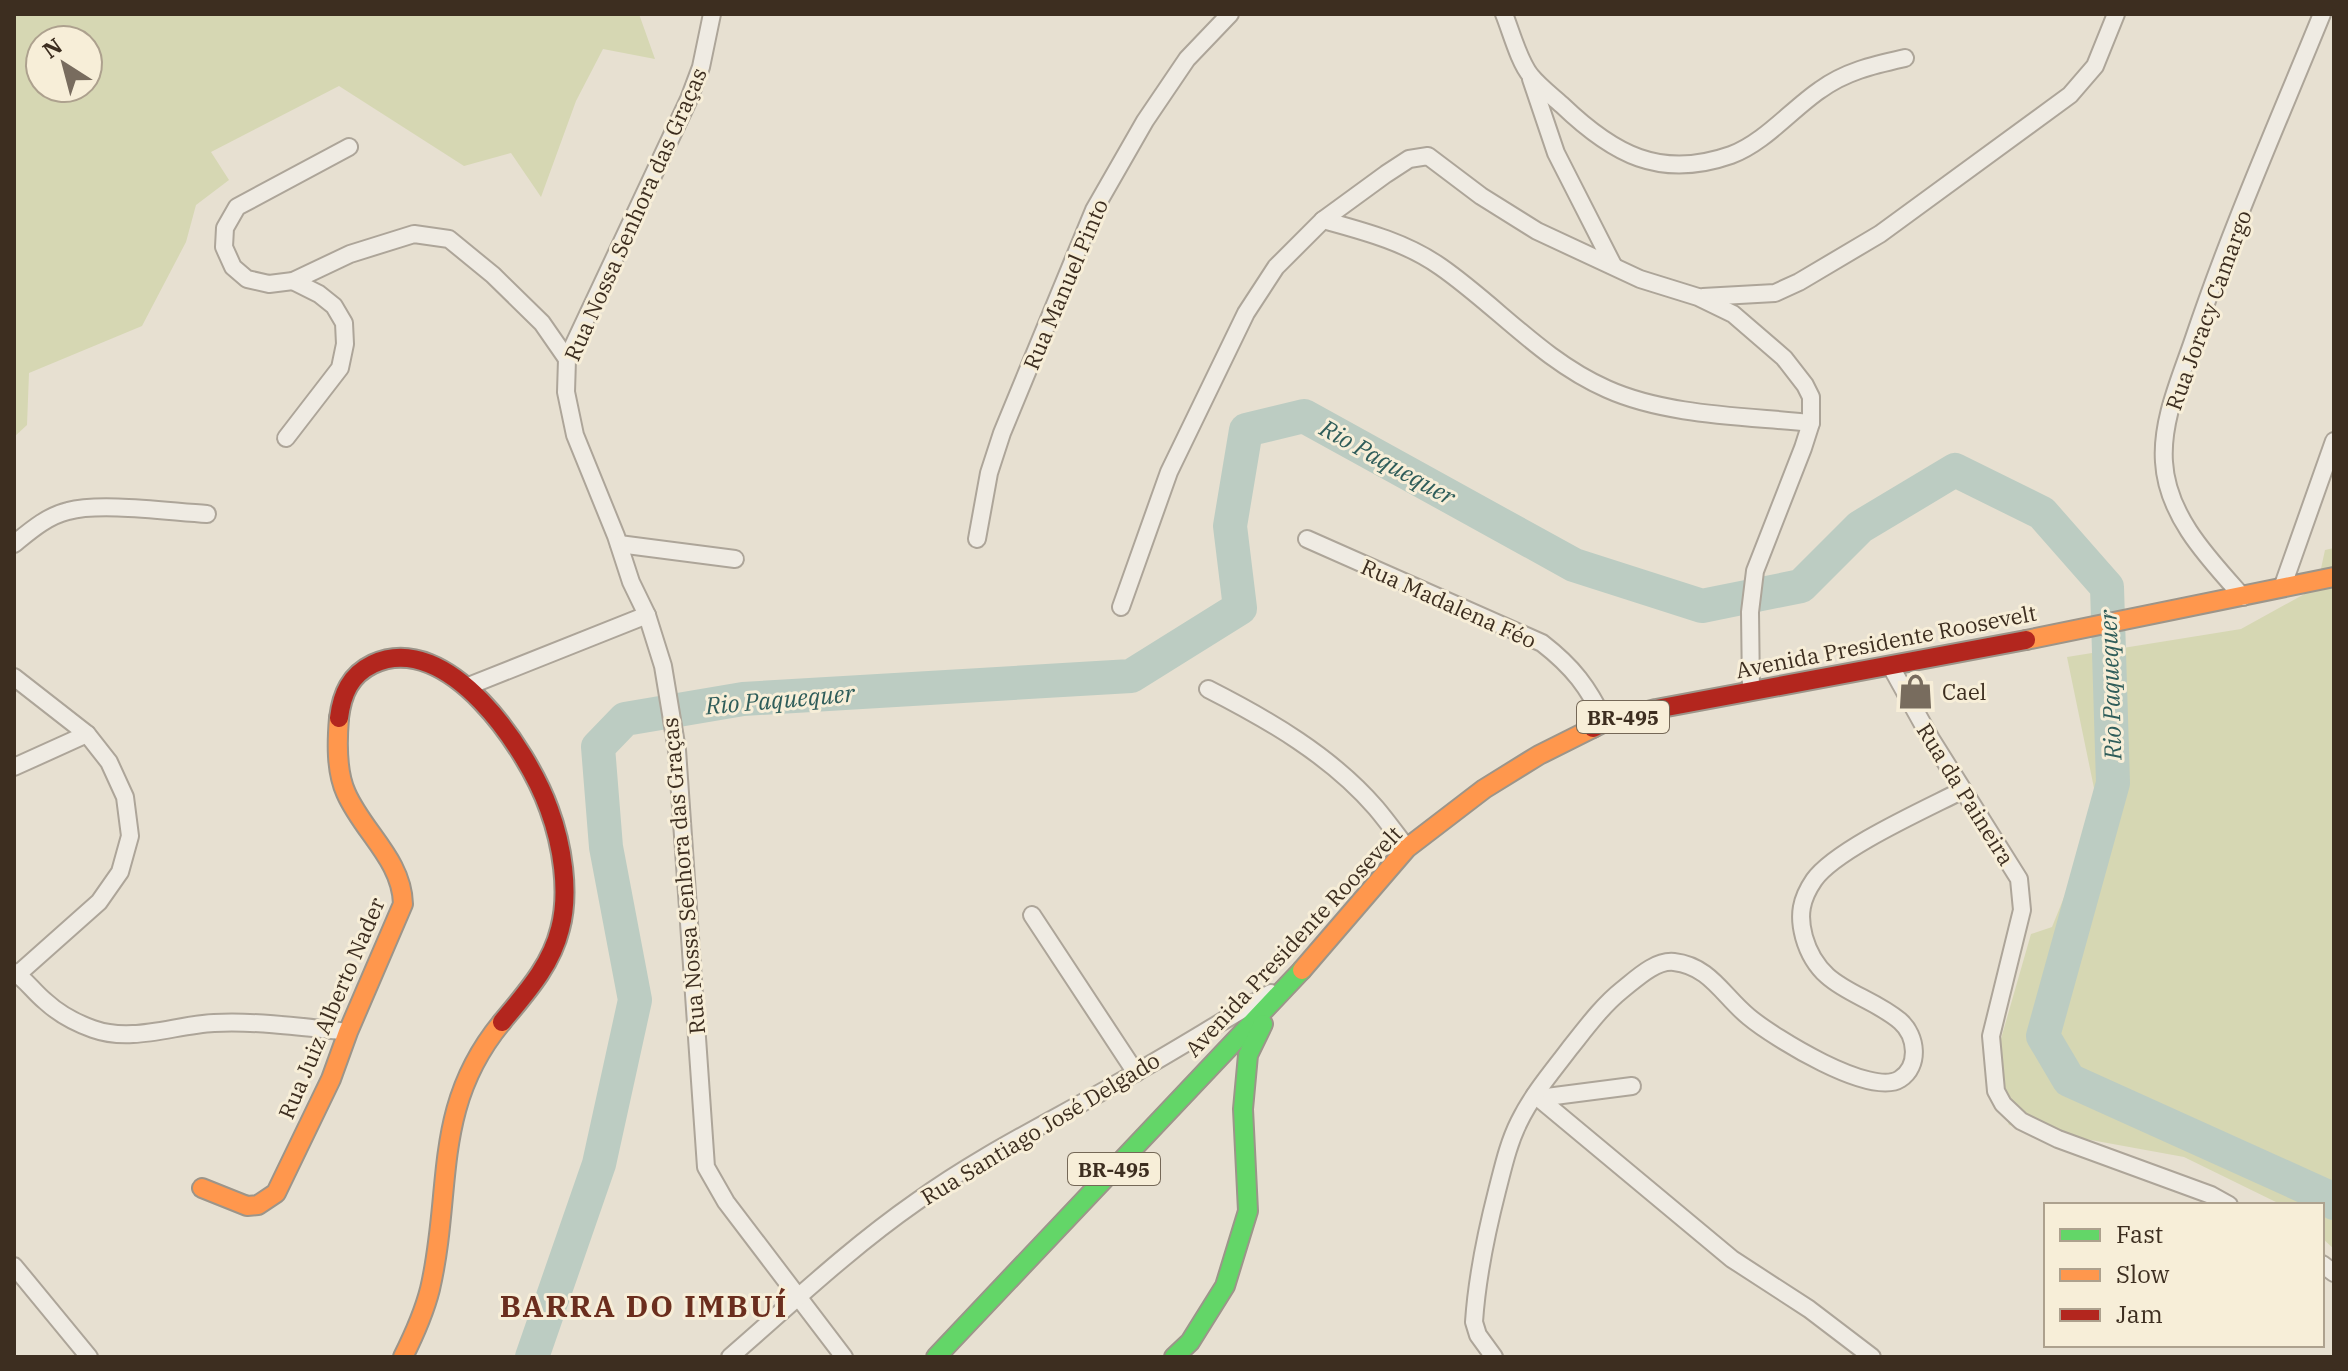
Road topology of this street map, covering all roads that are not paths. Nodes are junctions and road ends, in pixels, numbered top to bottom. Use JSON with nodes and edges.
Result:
{"nodes":[{"id":1,"x":712,"y":14,"type":"edge"},
{"id":2,"x":1230,"y":14,"type":"edge"},
{"id":3,"x":1504,"y":14,"type":"edge"},
{"id":4,"x":2116,"y":14,"type":"edge"},
{"id":5,"x":2322,"y":14,"type":"edge"},
{"id":6,"x":1905,"y":58,"type":"dead end"},
{"id":7,"x":1529,"y":74,"type":"junction"},
{"id":8,"x":349,"y":147,"type":"dead end"},
{"id":9,"x":1323,"y":220,"type":"junction"},
{"id":10,"x":1613,"y":265,"type":"junction"},
{"id":11,"x":293,"y":281,"type":"junction"},
{"id":12,"x":1698,"y":297,"type":"junction"},
{"id":13,"x":567,"y":359,"type":"junction"},
{"id":14,"x":1811,"y":423,"type":"junction"},
{"id":15,"x":286,"y":438,"type":"dead end"},
{"id":16,"x":2334,"y":441,"type":"edge"},
{"id":17,"x":207,"y":514,"type":"dead end"},
{"id":18,"x":977,"y":539,"type":"dead end"},
{"id":19,"x":1307,"y":539,"type":"dead end"},
{"id":20,"x":14,"y":544,"type":"edge"},
{"id":21,"x":619,"y":544,"type":"junction"},
{"id":22,"x":735,"y":559,"type":"dead end"},
{"id":23,"x":2334,"y":577,"type":"edge"},
{"id":24,"x":2282,"y":588,"type":"junction"},
{"id":25,"x":2243,"y":597,"type":"junction"},
{"id":26,"x":1121,"y":607,"type":"dead end"},
{"id":27,"x":647,"y":615,"type":"junction"},
{"id":28,"x":1890,"y":665,"type":"junction"},
{"id":29,"x":14,"y":677,"type":"edge"},
{"id":30,"x":466,"y":687,"type":"junction"},
{"id":31,"x":1208,"y":689,"type":"dead end"},
{"id":32,"x":1751,"y":690,"type":"junction"},
{"id":33,"x":1605,"y":722,"type":"junction"},
{"id":34,"x":87,"y":734,"type":"junction"},
{"id":35,"x":14,"y":767,"type":"edge"},
{"id":36,"x":1963,"y":790,"type":"junction"},
{"id":37,"x":1407,"y":848,"type":"junction"},
{"id":38,"x":1032,"y":915,"type":"dead end"},
{"id":39,"x":16,"y":973,"type":"edge"},
{"id":40,"x":1292,"y":981,"type":"junction"},
{"id":41,"x":348,"y":1032,"type":"junction"},
{"id":42,"x":1136,"y":1073,"type":"junction"},
{"id":43,"x":1632,"y":1086,"type":"dead end"},
{"id":44,"x":1191,"y":1088,"type":"junction"},
{"id":45,"x":1537,"y":1096,"type":"junction"},
{"id":46,"x":1243,"y":1109,"type":"junction"},
{"id":47,"x":202,"y":1188,"type":"dead end"},
{"id":48,"x":2225,"y":1203,"type":"edge"},
{"id":49,"x":14,"y":1266,"type":"edge"},
{"id":50,"x":797,"y":1298,"type":"junction"},
{"id":51,"x":89,"y":1357,"type":"edge"},
{"id":52,"x":403,"y":1357,"type":"edge"},
{"id":53,"x":730,"y":1357,"type":"edge"},
{"id":54,"x":844,"y":1357,"type":"edge"},
{"id":55,"x":936,"y":1357,"type":"edge"},
{"id":56,"x":1174,"y":1357,"type":"edge"},
{"id":57,"x":1494,"y":1357,"type":"edge"},
{"id":58,"x":1872,"y":1357,"type":"edge"}],
"edges":[{"from":1,"to":13,"type":"street","name":"Rua Nossa Senhora das Graças"},
{"from":2,"to":18,"type":"street","name":"Rua Manuel Pinto"},
{"from":3,"to":7,"type":"street"},
{"from":4,"to":12,"type":"street"},
{"from":5,"to":25,"type":"street","name":"Rua Joracy Camargo"},
{"from":6,"to":7,"type":"street"},
{"from":7,"to":10,"type":"street"},
{"from":8,"to":11,"type":"street"},
{"from":9,"to":10,"type":"street"},
{"from":9,"to":14,"type":"street"},
{"from":9,"to":26,"type":"street"},
{"from":10,"to":12,"type":"street"},
{"from":11,"to":13,"type":"street"},
{"from":11,"to":15,"type":"street"},
{"from":12,"to":14,"type":"street"},
{"from":13,"to":21,"type":"street","name":"Rua Nossa Senhora das Graças"},
{"from":14,"to":32,"type":"street"},
{"from":16,"to":24,"type":"street"},
{"from":17,"to":20,"type":"street"},
{"from":19,"to":33,"type":"street","name":"Rua Madalena Féo"},
{"from":21,"to":22,"type":"street"},
{"from":21,"to":27,"type":"street","name":"Rua Nossa Senhora das Graças"},
{"from":23,"to":24,"type":"main road","name":"Avenida Presidente Roosevelt","number":"BR-495"},
{"from":24,"to":25,"type":"main road","name":"Avenida Presidente Roosevelt","number":"BR-495"},
{"from":25,"to":28,"type":"main road","name":"Avenida Presidente Roosevelt","number":"BR-495"},
{"from":27,"to":30,"type":"street"},
{"from":27,"to":50,"type":"street","name":"Rua Nossa Senhora das Graças"},
{"from":28,"to":32,"type":"main road","name":"Avenida Presidente Roosevelt","number":"BR-495"},
{"from":28,"to":36,"type":"street","name":"Rua da Paineira"},
{"from":29,"to":34,"type":"street"},
{"from":30,"to":41,"type":"main road","name":"Rua Juiz Alberto Nader"},
{"from":30,"to":52,"type":"main road","name":"Rua Juiz Alberto Nader"},
{"from":31,"to":37,"type":"street"},
{"from":32,"to":33,"type":"main road","name":"Avenida Presidente Roosevelt","number":"BR-495"},
{"from":33,"to":37,"type":"main road","name":"Avenida Presidente Roosevelt","number":"BR-495"},
{"from":34,"to":35,"type":"street"},
{"from":34,"to":39,"type":"street"},
{"from":36,"to":45,"type":"street"},
{"from":36,"to":48,"type":"street","name":"Rua da Paineira"},
{"from":37,"to":40,"type":"main road","name":"Avenida Presidente Roosevelt","number":"BR-495"},
{"from":38,"to":42,"type":"street"},
{"from":39,"to":41,"type":"street"},
{"from":40,"to":42,"type":"street","name":"Rua Santiago José Delgado"},
{"from":40,"to":44,"type":"main road","name":"Avenida Presidente Roosevelt","number":"BR-495"},
{"from":40,"to":46,"type":"main road","number":"BR-495"},
{"from":41,"to":47,"type":"main road","name":"Rua Juiz Alberto Nader"},
{"from":42,"to":50,"type":"street","name":"Rua Santiago José Delgado"},
{"from":43,"to":45,"type":"street"},
{"from":44,"to":46,"type":"main road"},
{"from":44,"to":55,"type":"main road","name":"Avenida Presidente Roosevelt","number":"BR-495"},
{"from":45,"to":57,"type":"street"},
{"from":45,"to":58,"type":"street"},
{"from":46,"to":56,"type":"main road","number":"BR-495"},
{"from":49,"to":51,"type":"street"},
{"from":50,"to":53,"type":"street","name":"Rua Santiago José Delgado"},
{"from":50,"to":54,"type":"street","name":"Rua Nossa Senhora das Graças"}]}
